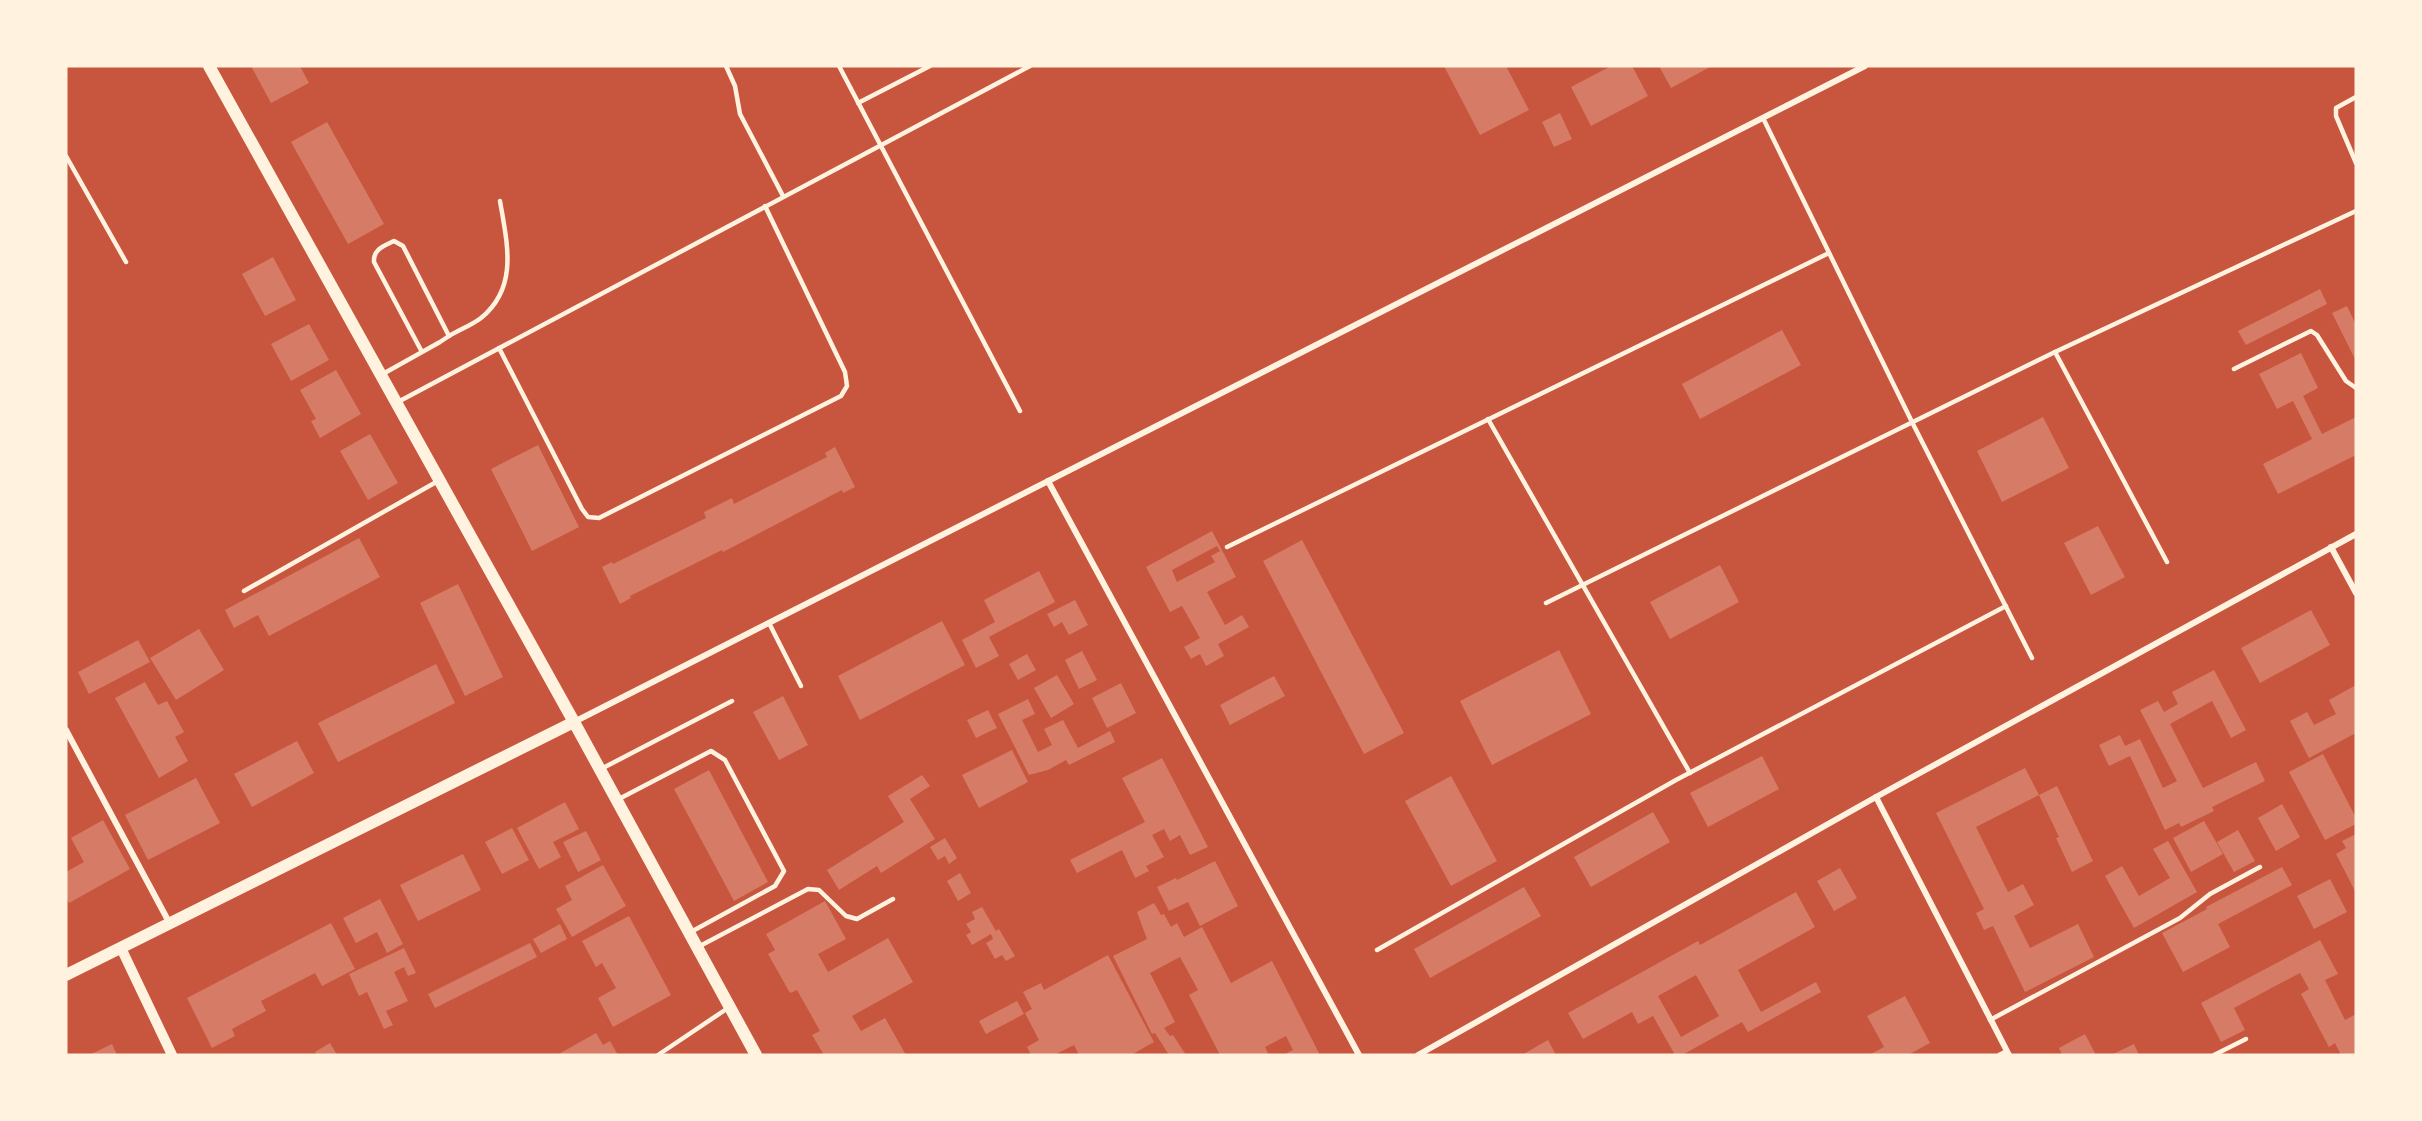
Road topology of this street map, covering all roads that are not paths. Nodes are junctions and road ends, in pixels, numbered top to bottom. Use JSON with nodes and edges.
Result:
{"nodes":[{"id":1,"x":209,"y":66,"type":"edge"},
{"id":2,"x":726,"y":66,"type":"edge"},
{"id":3,"x":840,"y":66,"type":"edge"},
{"id":4,"x":930,"y":66,"type":"edge"},
{"id":5,"x":1030,"y":66,"type":"edge"},
{"id":6,"x":1865,"y":66,"type":"edge"},
{"id":7,"x":2356,"y":97,"type":"edge"},
{"id":8,"x":858,"y":103,"type":"junction"},
{"id":9,"x":1763,"y":118,"type":"junction"},
{"id":10,"x":880,"y":145,"type":"junction"},
{"id":11,"x":66,"y":156,"type":"edge"},
{"id":12,"x":2356,"y":163,"type":"edge"},
{"id":13,"x":68,"y":164,"type":"edge"},
{"id":14,"x":783,"y":196,"type":"junction"},
{"id":15,"x":500,"y":201,"type":"dead end"},
{"id":16,"x":765,"y":206,"type":"junction"},
{"id":17,"x":2356,"y":211,"type":"edge"},
{"id":18,"x":1829,"y":253,"type":"junction"},
{"id":19,"x":126,"y":262,"type":"dead end"},
{"id":20,"x":448,"y":336,"type":"junction"},
{"id":21,"x":499,"y":348,"type":"junction"},
{"id":22,"x":422,"y":352,"type":"junction"},
{"id":23,"x":2055,"y":352,"type":"junction"},
{"id":24,"x":2234,"y":369,"type":"dead end"},
{"id":25,"x":381,"y":375,"type":"junction"},
{"id":26,"x":2356,"y":388,"type":"edge"},
{"id":27,"x":396,"y":402,"type":"junction"},
{"id":28,"x":1020,"y":411,"type":"dead end"},
{"id":29,"x":1488,"y":419,"type":"junction"},
{"id":30,"x":1912,"y":422,"type":"junction"},
{"id":31,"x":440,"y":480,"type":"junction"},
{"id":32,"x":1048,"y":481,"type":"junction"},
{"id":33,"x":2356,"y":534,"type":"edge"},
{"id":34,"x":1227,"y":547,"type":"dead end"},
{"id":35,"x":2331,"y":547,"type":"junction"},
{"id":36,"x":2168,"y":562,"type":"dead end"},
{"id":37,"x":1583,"y":584,"type":"junction"},
{"id":38,"x":244,"y":591,"type":"dead end"},
{"id":39,"x":2356,"y":593,"type":"edge"},
{"id":40,"x":1546,"y":603,"type":"dead end"},
{"id":41,"x":2006,"y":606,"type":"junction"},
{"id":42,"x":769,"y":623,"type":"junction"},
{"id":43,"x":2032,"y":658,"type":"dead end"},
{"id":44,"x":801,"y":686,"type":"dead end"},
{"id":45,"x":732,"y":701,"type":"dead end"},
{"id":46,"x":574,"y":722,"type":"junction"},
{"id":47,"x":66,"y":730,"type":"edge"},
{"id":48,"x":600,"y":769,"type":"junction"},
{"id":49,"x":1690,"y":773,"type":"junction"},
{"id":50,"x":1876,"y":797,"type":"junction"},
{"id":51,"x":617,"y":800,"type":"junction"},
{"id":52,"x":2260,"y":867,"type":"dead end"},
{"id":53,"x":893,"y":899,"type":"dead end"},
{"id":54,"x":170,"y":924,"type":"junction"},
{"id":55,"x":689,"y":933,"type":"junction"},
{"id":56,"x":697,"y":947,"type":"junction"},
{"id":57,"x":121,"y":948,"type":"junction"},
{"id":58,"x":1377,"y":950,"type":"dead end"},
{"id":59,"x":66,"y":975,"type":"edge"},
{"id":60,"x":730,"y":1007,"type":"junction"},
{"id":61,"x":1990,"y":1020,"type":"junction"},
{"id":62,"x":2246,"y":1039,"type":"dead end"},
{"id":63,"x":2008,"y":1053,"type":"edge"},
{"id":64,"x":172,"y":1055,"type":"edge"},
{"id":65,"x":658,"y":1055,"type":"edge"},
{"id":66,"x":756,"y":1055,"type":"edge"},
{"id":67,"x":1359,"y":1055,"type":"edge"},
{"id":68,"x":1418,"y":1055,"type":"edge"},
{"id":69,"x":1999,"y":1055,"type":"edge"},
{"id":70,"x":2214,"y":1055,"type":"edge"}],
"edges":[{"from":1,"to":25,"type":"main road"},
{"from":2,"to":14,"type":"lane"},
{"from":3,"to":8,"type":"lane"},
{"from":4,"to":8,"type":"lane"},
{"from":5,"to":10,"type":"lane"},
{"from":6,"to":9,"type":"street"},
{"from":7,"to":12,"type":"lane"},
{"from":8,"to":10,"type":"lane"},
{"from":9,"to":18,"type":"lane"},
{"from":9,"to":32,"type":"street"},
{"from":10,"to":14,"type":"lane"},
{"from":10,"to":28,"type":"lane"},
{"from":11,"to":13,"type":"lane"},
{"from":13,"to":19,"type":"lane"},
{"from":14,"to":16,"type":"lane"},
{"from":15,"to":20,"type":"lane"},
{"from":16,"to":21,"type":"lane"},
{"from":16,"to":21,"type":"lane"},
{"from":17,"to":23,"type":"lane"},
{"from":18,"to":29,"type":"lane"},
{"from":18,"to":30,"type":"lane"},
{"from":20,"to":22,"type":"lane"},
{"from":20,"to":22,"type":"lane"},
{"from":21,"to":27,"type":"lane"},
{"from":22,"to":25,"type":"lane"},
{"from":23,"to":30,"type":"lane"},
{"from":23,"to":36,"type":"lane"},
{"from":24,"to":26,"type":"lane"},
{"from":25,"to":27,"type":"main road"},
{"from":27,"to":31,"type":"main road"},
{"from":29,"to":34,"type":"lane"},
{"from":29,"to":37,"type":"lane"},
{"from":30,"to":37,"type":"lane"},
{"from":30,"to":41,"type":"lane"},
{"from":31,"to":38,"type":"lane"},
{"from":31,"to":46,"type":"main road"},
{"from":32,"to":42,"type":"street"},
{"from":32,"to":67,"type":"street"},
{"from":33,"to":35,"type":"street"},
{"from":35,"to":39,"type":"street"},
{"from":35,"to":50,"type":"street"},
{"from":37,"to":40,"type":"lane"},
{"from":37,"to":49,"type":"lane"},
{"from":41,"to":43,"type":"lane"},
{"from":41,"to":49,"type":"lane"},
{"from":42,"to":44,"type":"lane"},
{"from":42,"to":46,"type":"street"},
{"from":45,"to":48,"type":"lane"},
{"from":46,"to":48,"type":"main road"},
{"from":46,"to":54,"type":"main road"},
{"from":47,"to":54,"type":"street"},
{"from":48,"to":51,"type":"main road"},
{"from":49,"to":58,"type":"lane"},
{"from":50,"to":61,"type":"street"},
{"from":50,"to":68,"type":"street"},
{"from":51,"to":55,"type":"main road"},
{"from":51,"to":55,"type":"lane"},
{"from":52,"to":61,"type":"lane"},
{"from":53,"to":56,"type":"lane"},
{"from":54,"to":57,"type":"main road"},
{"from":55,"to":56,"type":"main road"},
{"from":56,"to":60,"type":"main road"},
{"from":57,"to":59,"type":"main road"},
{"from":57,"to":64,"type":"street"},
{"from":60,"to":65,"type":"lane"},
{"from":60,"to":66,"type":"main road"},
{"from":61,"to":63,"type":"street"},
{"from":62,"to":70,"type":"lane"},
{"from":63,"to":69,"type":"lane"}]}
